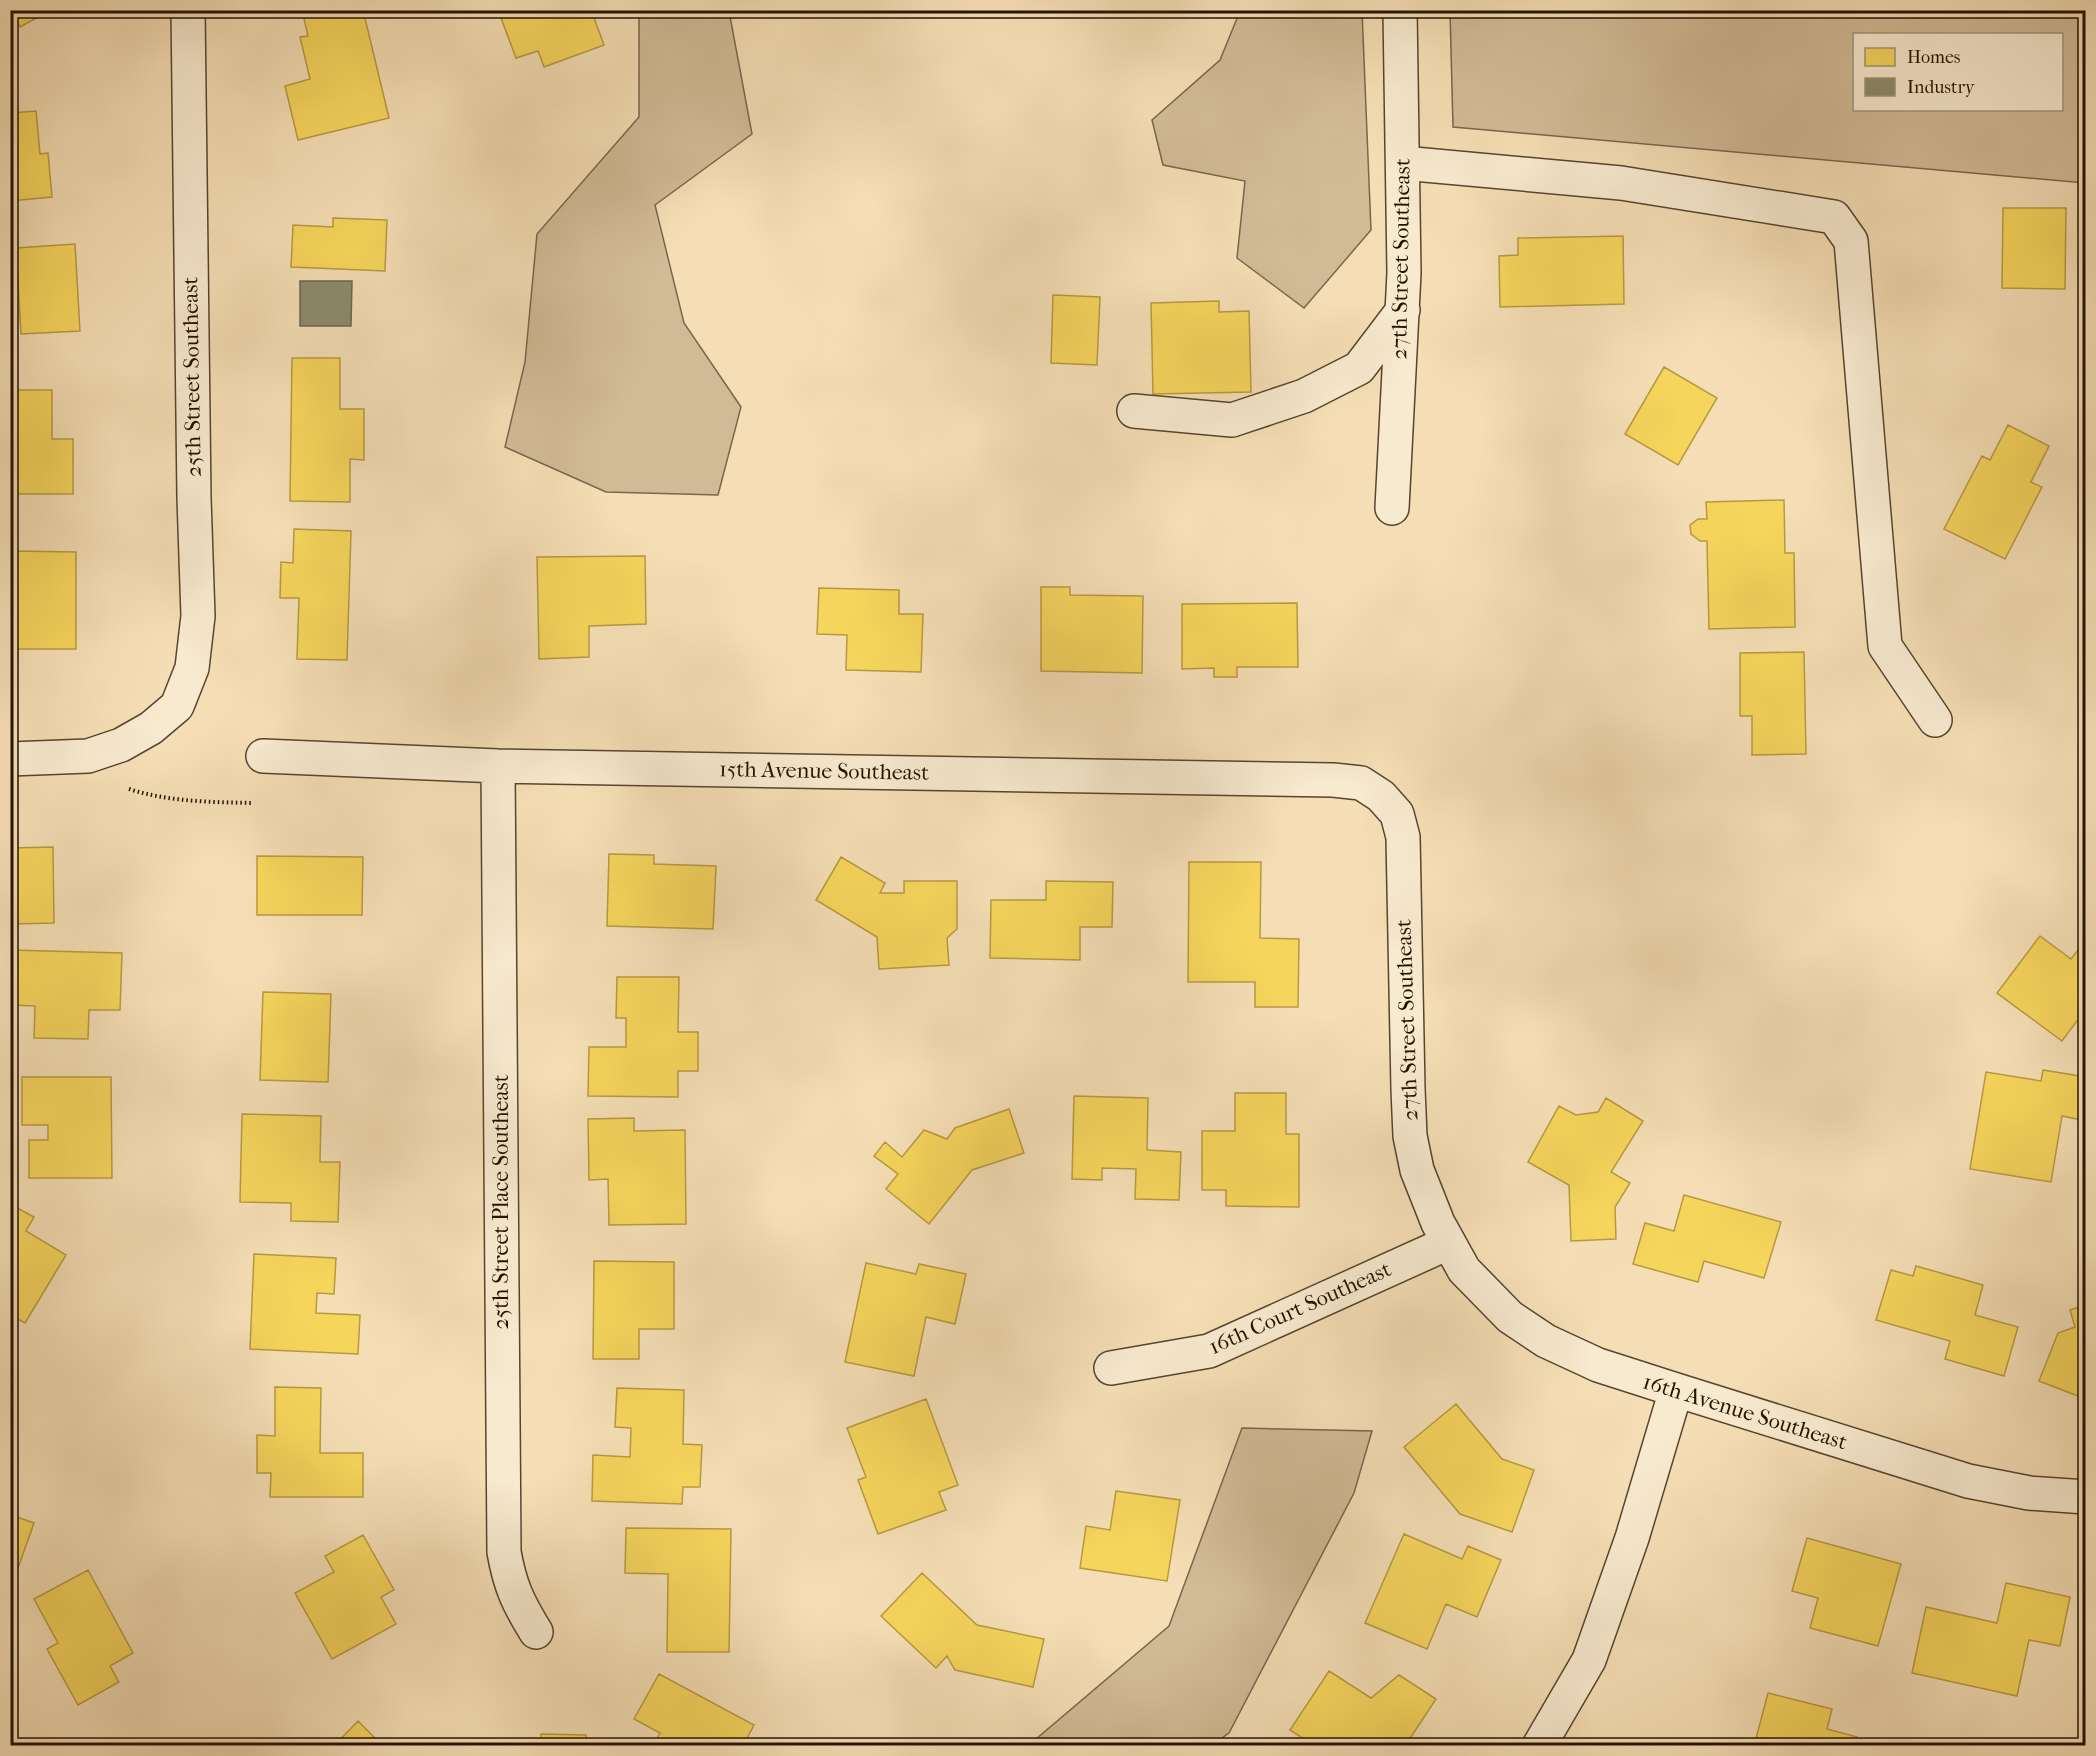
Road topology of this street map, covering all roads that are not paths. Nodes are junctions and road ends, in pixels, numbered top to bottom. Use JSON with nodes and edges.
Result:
{"nodes":[{"id":1,"x":188,"y":10,"type":"edge"},
{"id":2,"x":1400,"y":10,"type":"edge"},
{"id":3,"x":1403,"y":163,"type":"junction"},
{"id":4,"x":1403,"y":310,"type":"junction"},
{"id":5,"x":1134,"y":411,"type":"dead end"},
{"id":6,"x":1392,"y":508,"type":"dead end"},
{"id":7,"x":1935,"y":720,"type":"dead end"},
{"id":8,"x":263,"y":756,"type":"dead end"},
{"id":9,"x":10,"y":759,"type":"edge"},
{"id":10,"x":498,"y":766,"type":"junction"},
{"id":11,"x":1381,"y":796,"type":"joint"},
{"id":12,"x":1448,"y":1242,"type":"junction"},
{"id":13,"x":1111,"y":1368,"type":"dead end"},
{"id":14,"x":1676,"y":1390,"type":"junction"},
{"id":15,"x":2085,"y":1497,"type":"edge"},
{"id":16,"x":536,"y":1632,"type":"dead end"},
{"id":17,"x":1539,"y":1746,"type":"edge"}],
"edges":[{"from":1,"to":9,"type":"street","name":"25th Street Southeast"},
{"from":2,"to":3,"type":"street","name":"27th Street Southeast"},
{"from":3,"to":4,"type":"street","name":"27th Street Southeast"},
{"from":3,"to":7,"type":"street"},
{"from":4,"to":5,"type":"street"},
{"from":4,"to":6,"type":"street","name":"27th Street Southeast"},
{"from":8,"to":10,"type":"street","name":"15th Avenue Southeast"},
{"from":10,"to":11,"type":"street","name":"15th Avenue Southeast"},
{"from":10,"to":16,"type":"street","name":"25th Street Place Southeast"},
{"from":11,"to":12,"type":"street","name":"27th Street Southeast"},
{"from":12,"to":13,"type":"street","name":"16th Court Southeast"},
{"from":12,"to":14,"type":"street","name":"16th Avenue Southeast"},
{"from":14,"to":15,"type":"street","name":"16th Avenue Southeast"},
{"from":14,"to":17,"type":"street"}]}
